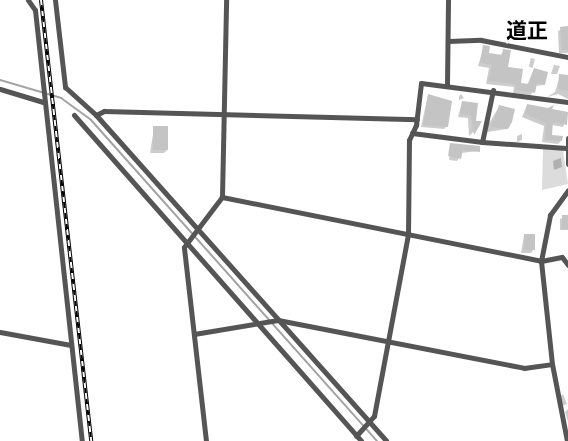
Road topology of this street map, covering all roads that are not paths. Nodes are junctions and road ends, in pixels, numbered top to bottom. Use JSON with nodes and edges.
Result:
{"nodes":[{"id":1,"x":28,"y":0,"type":"edge"},
{"id":2,"x":55,"y":0,"type":"edge"},
{"id":3,"x":226,"y":0,"type":"edge"},
{"id":4,"x":448,"y":0,"type":"edge"},
{"id":5,"x":448,"y":40,"type":"junction"},
{"id":6,"x":568,"y":58,"type":"edge"},
{"id":7,"x":447,"y":84,"type":"junction"},
{"id":8,"x":0,"y":89,"type":"edge"},
{"id":9,"x":492,"y":90,"type":"junction"},
{"id":10,"x":43,"y":102,"type":"junction"},
{"id":11,"x":568,"y":102,"type":"edge"},
{"id":12,"x":223,"y":114,"type":"junction"},
{"id":13,"x":74,"y":115,"type":"dead end"},
{"id":14,"x":96,"y":115,"type":"junction"},
{"id":15,"x":417,"y":119,"type":"junction"},
{"id":16,"x":412,"y":133,"type":"junction"},
{"id":17,"x":568,"y":138,"type":"edge"},
{"id":18,"x":482,"y":142,"type":"junction"},
{"id":19,"x":566,"y":148,"type":"junction"},
{"id":20,"x":568,"y":164,"type":"edge"},
{"id":21,"x":568,"y":190,"type":"edge"},
{"id":22,"x":222,"y":198,"type":"junction"},
{"id":23,"x":199,"y":231,"type":"junction"},
{"id":24,"x":408,"y":235,"type":"junction"},
{"id":25,"x":186,"y":242,"type":"junction"},
{"id":26,"x":541,"y":261,"type":"junction"},
{"id":27,"x":568,"y":264,"type":"edge"},
{"id":28,"x":278,"y":320,"type":"junction"},
{"id":29,"x":259,"y":326,"type":"junction"},
{"id":30,"x":0,"y":332,"type":"edge"},
{"id":31,"x":194,"y":334,"type":"junction"},
{"id":32,"x":388,"y":340,"type":"junction"},
{"id":33,"x":71,"y":345,"type":"junction"},
{"id":34,"x":552,"y":364,"type":"junction"},
{"id":35,"x":370,"y":423,"type":"junction"},
{"id":36,"x":358,"y":439,"type":"edge"},
{"id":37,"x":82,"y":441,"type":"edge"},
{"id":38,"x":206,"y":441,"type":"edge"},
{"id":39,"x":386,"y":441,"type":"edge"},
{"id":40,"x":567,"y":441,"type":"edge"}],
"edges":[{"from":1,"to":10,"type":"street"},
{"from":2,"to":14,"type":"street"},
{"from":3,"to":12,"type":"street"},
{"from":4,"to":5,"type":"street"},
{"from":5,"to":6,"type":"street"},
{"from":5,"to":7,"type":"street"},
{"from":7,"to":9,"type":"street"},
{"from":7,"to":15,"type":"street"},
{"from":8,"to":10,"type":"street"},
{"from":9,"to":11,"type":"street"},
{"from":9,"to":18,"type":"street"},
{"from":10,"to":33,"type":"street"},
{"from":12,"to":14,"type":"street"},
{"from":12,"to":15,"type":"street"},
{"from":12,"to":22,"type":"street"},
{"from":13,"to":25,"type":"street"},
{"from":14,"to":23,"type":"street"},
{"from":15,"to":16,"type":"street"},
{"from":16,"to":18,"type":"street"},
{"from":16,"to":24,"type":"street"},
{"from":17,"to":19,"type":"street"},
{"from":18,"to":19,"type":"street"},
{"from":19,"to":20,"type":"street"},
{"from":21,"to":26,"type":"street"},
{"from":22,"to":23,"type":"street"},
{"from":22,"to":24,"type":"street"},
{"from":23,"to":25,"type":"street"},
{"from":23,"to":28,"type":"street"},
{"from":24,"to":26,"type":"street"},
{"from":24,"to":32,"type":"street"},
{"from":25,"to":29,"type":"street"},
{"from":25,"to":31,"type":"street"},
{"from":26,"to":27,"type":"street"},
{"from":26,"to":34,"type":"street"},
{"from":28,"to":29,"type":"street"},
{"from":28,"to":32,"type":"street"},
{"from":28,"to":35,"type":"street"},
{"from":29,"to":31,"type":"street"},
{"from":29,"to":36,"type":"street"},
{"from":30,"to":33,"type":"street"},
{"from":31,"to":38,"type":"street"},
{"from":32,"to":34,"type":"street"},
{"from":32,"to":35,"type":"street"},
{"from":33,"to":37,"type":"street"},
{"from":34,"to":40,"type":"street"},
{"from":35,"to":36,"type":"street"},
{"from":35,"to":39,"type":"street"}]}
